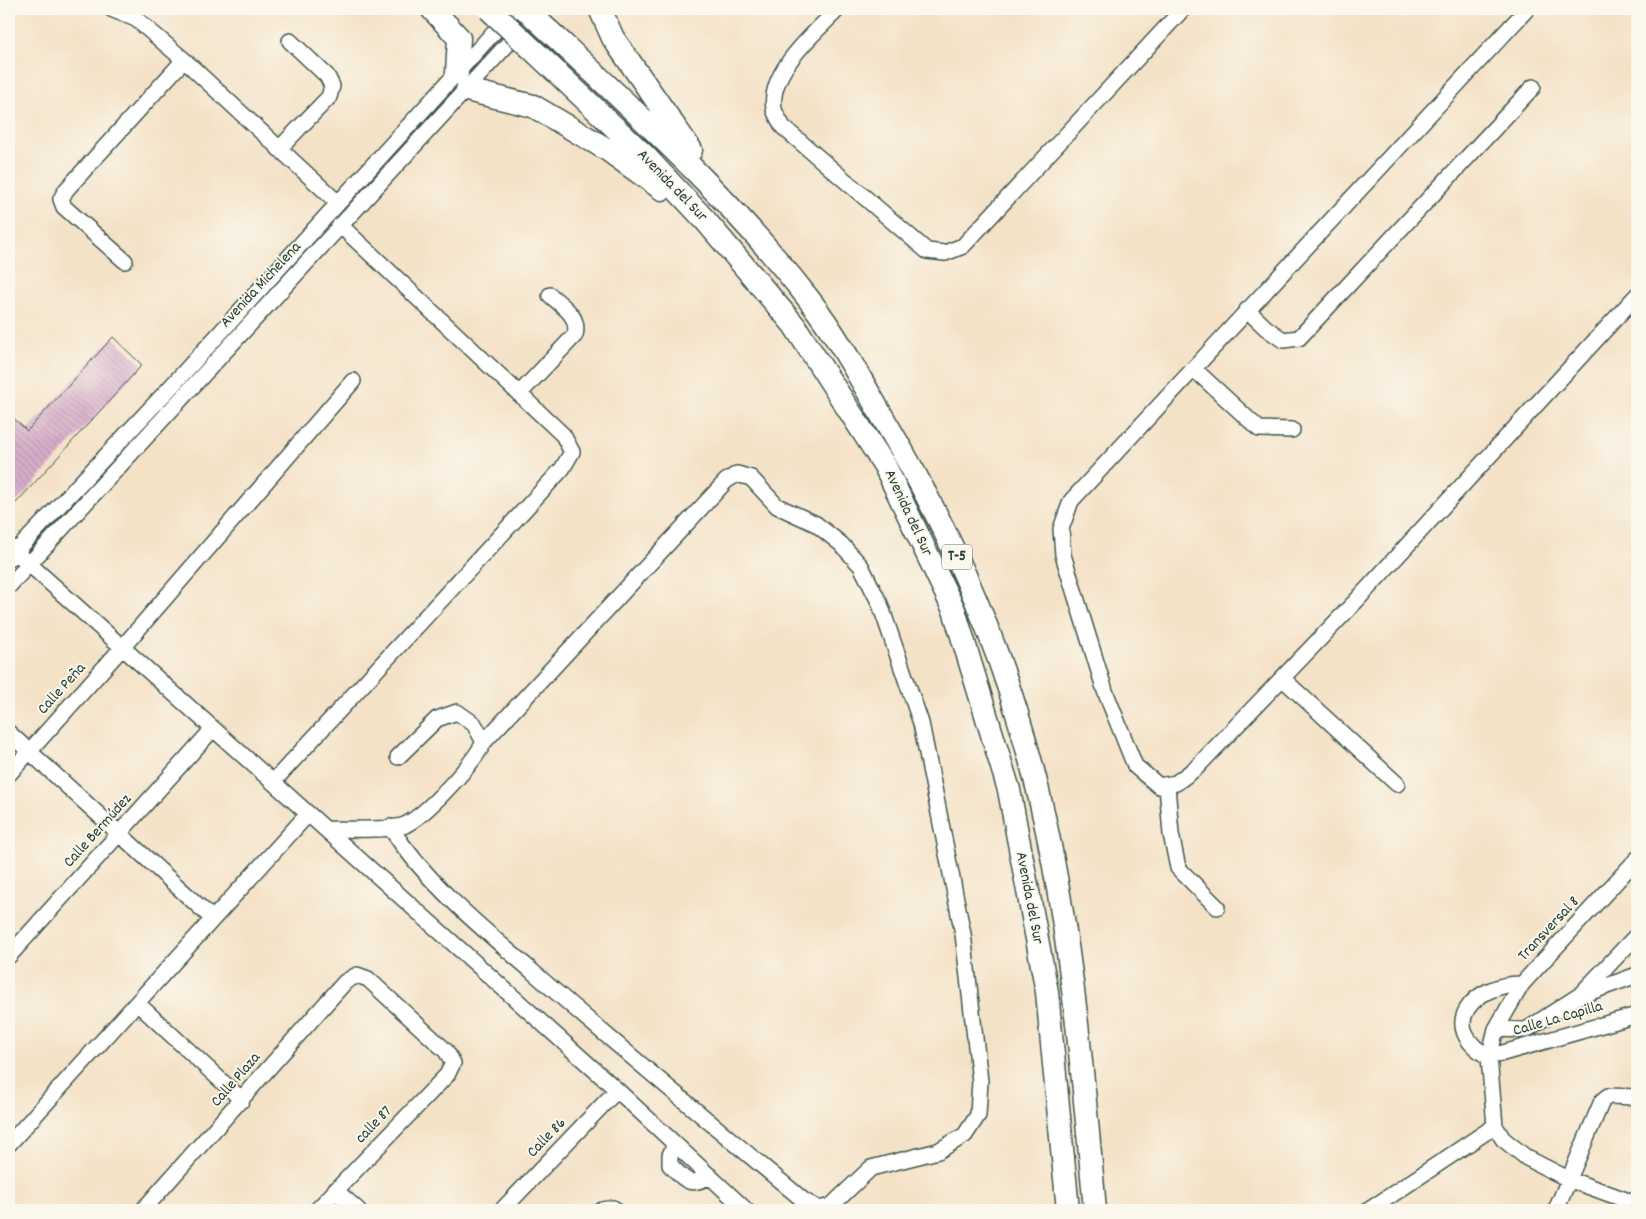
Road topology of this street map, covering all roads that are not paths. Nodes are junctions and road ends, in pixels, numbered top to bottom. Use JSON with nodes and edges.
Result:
{"nodes":[{"id":1,"x":111,"y":9,"type":"edge"},
{"id":2,"x":432,"y":9,"type":"edge"},
{"id":3,"x":489,"y":9,"type":"edge"},
{"id":4,"x":515,"y":9,"type":"edge"},
{"id":5,"x":525,"y":9,"type":"edge"},
{"id":6,"x":540,"y":9,"type":"edge"},
{"id":7,"x":600,"y":9,"type":"edge"},
{"id":8,"x":838,"y":9,"type":"edge"},
{"id":9,"x":1183,"y":9,"type":"edge"},
{"id":10,"x":1527,"y":9,"type":"edge"},
{"id":11,"x":141,"y":14,"type":"edge"},
{"id":12,"x":290,"y":41,"type":"dead end"},
{"id":13,"x":184,"y":60,"type":"junction"},
{"id":14,"x":462,"y":81,"type":"junction"},
{"id":15,"x":1533,"y":87,"type":"dead end"},
{"id":16,"x":279,"y":148,"type":"junction"},
{"id":17,"x":727,"y":202,"type":"junction"},
{"id":18,"x":338,"y":204,"type":"junction"},
{"id":19,"x":705,"y":220,"type":"junction"},
{"id":20,"x":340,"y":225,"type":"junction"},
{"id":21,"x":125,"y":261,"type":"dead end"},
{"id":22,"x":550,"y":295,"type":"dead end"},
{"id":23,"x":1637,"y":295,"type":"edge"},
{"id":24,"x":1248,"y":310,"type":"junction"},
{"id":25,"x":1194,"y":369,"type":"junction"},
{"id":26,"x":354,"y":381,"type":"dead end"},
{"id":27,"x":519,"y":394,"type":"junction"},
{"id":28,"x":1292,"y":430,"type":"dead end"},
{"id":29,"x":11,"y":552,"type":"edge"},
{"id":30,"x":28,"y":564,"type":"junction"},
{"id":31,"x":9,"y":586,"type":"edge"},
{"id":32,"x":121,"y":649,"type":"junction"},
{"id":33,"x":1282,"y":678,"type":"junction"},
{"id":34,"x":212,"y":730,"type":"junction"},
{"id":35,"x":9,"y":733,"type":"edge"},
{"id":36,"x":484,"y":742,"type":"junction"},
{"id":37,"x":29,"y":752,"type":"junction"},
{"id":38,"x":398,"y":757,"type":"dead end"},
{"id":39,"x":9,"y":774,"type":"edge"},
{"id":40,"x":274,"y":782,"type":"junction"},
{"id":41,"x":1397,"y":784,"type":"dead end"},
{"id":42,"x":1167,"y":786,"type":"junction"},
{"id":43,"x":308,"y":814,"type":"junction"},
{"id":44,"x":390,"y":827,"type":"junction"},
{"id":45,"x":325,"y":829,"type":"junction"},
{"id":46,"x":118,"y":834,"type":"junction"},
{"id":47,"x":1637,"y":859,"type":"edge"},
{"id":48,"x":1217,"y":907,"type":"dead end"},
{"id":49,"x":213,"y":919,"type":"junction"},
{"id":50,"x":1637,"y":935,"type":"edge"},
{"id":51,"x":9,"y":956,"type":"edge"},
{"id":52,"x":1637,"y":975,"type":"edge"},
{"id":53,"x":1522,"y":984,"type":"junction"},
{"id":54,"x":1578,"y":998,"type":"junction"},
{"id":55,"x":137,"y":1003,"type":"junction"},
{"id":56,"x":1637,"y":1015,"type":"edge"},
{"id":57,"x":1496,"y":1029,"type":"junction"},
{"id":58,"x":1489,"y":1057,"type":"junction"},
{"id":59,"x":453,"y":1063,"type":"joint"},
{"id":60,"x":617,"y":1090,"type":"junction"},
{"id":61,"x":1637,"y":1097,"type":"edge"},
{"id":62,"x":242,"y":1100,"type":"junction"},
{"id":63,"x":1496,"y":1126,"type":"junction"},
{"id":64,"x":9,"y":1144,"type":"edge"},
{"id":65,"x":1568,"y":1179,"type":"junction"},
{"id":66,"x":335,"y":1190,"type":"junction"},
{"id":67,"x":1637,"y":1204,"type":"edge"},
{"id":68,"x":143,"y":1210,"type":"edge"},
{"id":69,"x":317,"y":1210,"type":"edge"},
{"id":70,"x":358,"y":1210,"type":"edge"},
{"id":71,"x":502,"y":1210,"type":"edge"},
{"id":72,"x":602,"y":1210,"type":"edge"},
{"id":73,"x":616,"y":1210,"type":"edge"},
{"id":74,"x":746,"y":1210,"type":"edge"},
{"id":75,"x":1068,"y":1210,"type":"edge"},
{"id":76,"x":1095,"y":1210,"type":"edge"},
{"id":77,"x":1369,"y":1210,"type":"edge"},
{"id":78,"x":1556,"y":1210,"type":"edge"}],
"edges":[{"from":1,"to":11,"type":"street"},
{"from":2,"to":14,"type":"highway"},
{"from":3,"to":19,"type":"highway","name":"Avenida del Sur","number":"T-5","bridge":true},
{"from":4,"to":14,"type":"street","name":"Avenida Michelena"},
{"from":5,"to":17,"type":"highway","name":"Avenida del Sur","number":"T-5","bridge":true},
{"from":6,"to":14,"type":"street","name":"Avenida Michelena"},
{"from":7,"to":17,"type":"highway"},
{"from":8,"to":9,"type":"street"},
{"from":10,"to":24,"type":"street"},
{"from":11,"to":13,"type":"street"},
{"from":12,"to":16,"type":"street"},
{"from":13,"to":16,"type":"street"},
{"from":13,"to":21,"type":"street"},
{"from":14,"to":18,"type":"street","name":"Avenida Michelena"},
{"from":14,"to":19,"type":"highway"},
{"from":14,"to":20,"type":"street","name":"Avenida Michelena"},
{"from":15,"to":24,"type":"street"},
{"from":16,"to":18,"type":"street"},
{"from":17,"to":76,"type":"highway","name":"Avenida del Sur","number":"T-5"},
{"from":18,"to":29,"type":"street","name":"Avenida Michelena"},
{"from":19,"to":75,"type":"highway","name":"Avenida del Sur","number":"T-5"},
{"from":20,"to":27,"type":"street"},
{"from":20,"to":30,"type":"street","name":"Avenida Michelena"},
{"from":22,"to":27,"type":"street"},
{"from":23,"to":33,"type":"street"},
{"from":24,"to":25,"type":"street"},
{"from":25,"to":28,"type":"street"},
{"from":25,"to":42,"type":"street"},
{"from":26,"to":32,"type":"street","name":"Calle Peña"},
{"from":27,"to":40,"type":"street"},
{"from":29,"to":30,"type":"street"},
{"from":30,"to":31,"type":"street","name":"Avenida Michelena"},
{"from":30,"to":32,"type":"street"},
{"from":32,"to":34,"type":"street"},
{"from":32,"to":37,"type":"street","name":"Calle Peña"},
{"from":33,"to":41,"type":"street"},
{"from":33,"to":42,"type":"street"},
{"from":34,"to":40,"type":"street"},
{"from":34,"to":46,"type":"street","name":"Calle Bermúdez"},
{"from":35,"to":37,"type":"street"},
{"from":36,"to":38,"type":"street"},
{"from":36,"to":44,"type":"street"},
{"from":36,"to":44,"type":"street"},
{"from":37,"to":39,"type":"street","name":"Calle Peña"},
{"from":37,"to":46,"type":"street"},
{"from":40,"to":43,"type":"street"},
{"from":42,"to":48,"type":"street"},
{"from":43,"to":45,"type":"street"},
{"from":43,"to":49,"type":"street"},
{"from":44,"to":45,"type":"street"},
{"from":45,"to":60,"type":"street"},
{"from":46,"to":49,"type":"street"},
{"from":46,"to":51,"type":"street","name":"Calle Bermúdez"},
{"from":47,"to":53,"type":"street","name":"Transversal 8"},
{"from":49,"to":55,"type":"street"},
{"from":50,"to":54,"type":"street"},
{"from":52,"to":54,"type":"street"},
{"from":53,"to":57,"type":"street","name":"Transversal 8"},
{"from":53,"to":58,"type":"street"},
{"from":54,"to":57,"type":"street"},
{"from":55,"to":62,"type":"street"},
{"from":55,"to":64,"type":"street"},
{"from":56,"to":58,"type":"street","name":"Calle La Capilla"},
{"from":57,"to":58,"type":"street","name":"Transversal 8"},
{"from":58,"to":63,"type":"street","name":"Transversal 8"},
{"from":59,"to":62,"type":"street","name":"Calle Plaza"},
{"from":59,"to":66,"type":"street","name":"calle 87"},
{"from":60,"to":71,"type":"street","name":"Calle 86"},
{"from":60,"to":74,"type":"street"},
{"from":61,"to":65,"type":"street"},
{"from":62,"to":68,"type":"street","name":"Calle Plaza"},
{"from":63,"to":65,"type":"street"},
{"from":63,"to":77,"type":"street"},
{"from":65,"to":67,"type":"street"},
{"from":65,"to":78,"type":"street"},
{"from":66,"to":69,"type":"street","name":"calle 87"},
{"from":66,"to":70,"type":"street"},
{"from":72,"to":73,"type":"street"}]}
